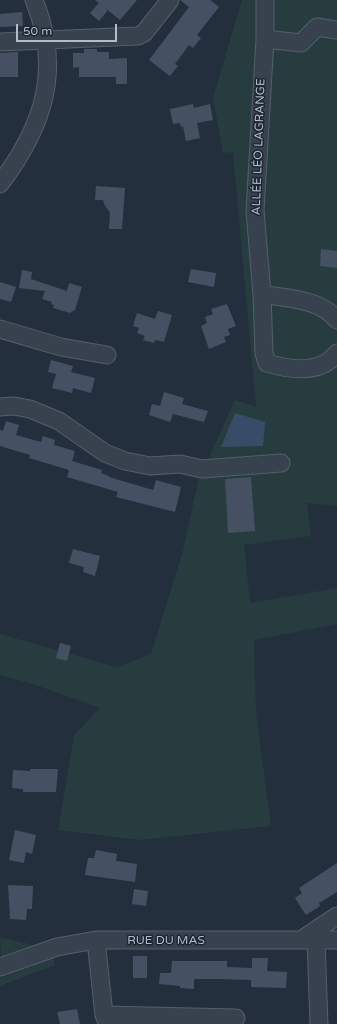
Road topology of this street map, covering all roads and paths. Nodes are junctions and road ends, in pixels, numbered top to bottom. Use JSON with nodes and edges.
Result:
{"nodes":[{"id":1,"x":34,"y":0,"type":"edge"},
{"id":2,"x":170,"y":0,"type":"edge"},
{"id":3,"x":265,"y":0,"type":"edge"},
{"id":4,"x":337,"y":30,"type":"edge"},
{"id":5,"x":45,"y":39,"type":"junction"},
{"id":6,"x":265,"y":39,"type":"junction"},
{"id":7,"x":0,"y":42,"type":"edge"},
{"id":8,"x":0,"y":184,"type":"edge"},
{"id":9,"x":262,"y":294,"type":"junction"},
{"id":10,"x":337,"y":320,"type":"edge"},
{"id":11,"x":0,"y":328,"type":"edge"},
{"id":12,"x":337,"y":354,"type":"edge"},
{"id":13,"x":107,"y":355,"type":"dead end"},
{"id":14,"x":0,"y":407,"type":"edge"},
{"id":15,"x":281,"y":463,"type":"dead end"},
{"id":16,"x":337,"y":916,"type":"edge"},
{"id":17,"x":96,"y":940,"type":"junction"},
{"id":18,"x":309,"y":940,"type":"junction"},
{"id":19,"x":337,"y":940,"type":"edge"},
{"id":20,"x":0,"y":968,"type":"edge"},
{"id":21,"x":236,"y":1018,"type":"dead end"},
{"id":22,"x":106,"y":1020,"type":"edge"},
{"id":23,"x":319,"y":1024,"type":"edge"}],
"edges":[{"from":1,"to":5,"type":"street"},
{"from":2,"to":5,"type":"street"},
{"from":3,"to":6,"type":"street","name":"ALLÉE LÉO LAGRANGE"},
{"from":4,"to":6,"type":"street"},
{"from":5,"to":7,"type":"street"},
{"from":5,"to":8,"type":"street"},
{"from":6,"to":9,"type":"street","name":"ALLÉE LÉO LAGRANGE"},
{"from":9,"to":10,"type":"street"},
{"from":9,"to":12,"type":"street","name":"ALLÉE LÉO LAGRANGE"},
{"from":11,"to":13,"type":"street"},
{"from":14,"to":15,"type":"street"},
{"from":16,"to":18,"type":"street"},
{"from":17,"to":18,"type":"street","name":"RUE DU MAS"},
{"from":17,"to":20,"type":"street","name":"RUE DU MAS"},
{"from":17,"to":22,"type":"street"},
{"from":18,"to":19,"type":"street","name":"RUE DU MAS"},
{"from":18,"to":23,"type":"street"},
{"from":21,"to":22,"type":"street"}]}
